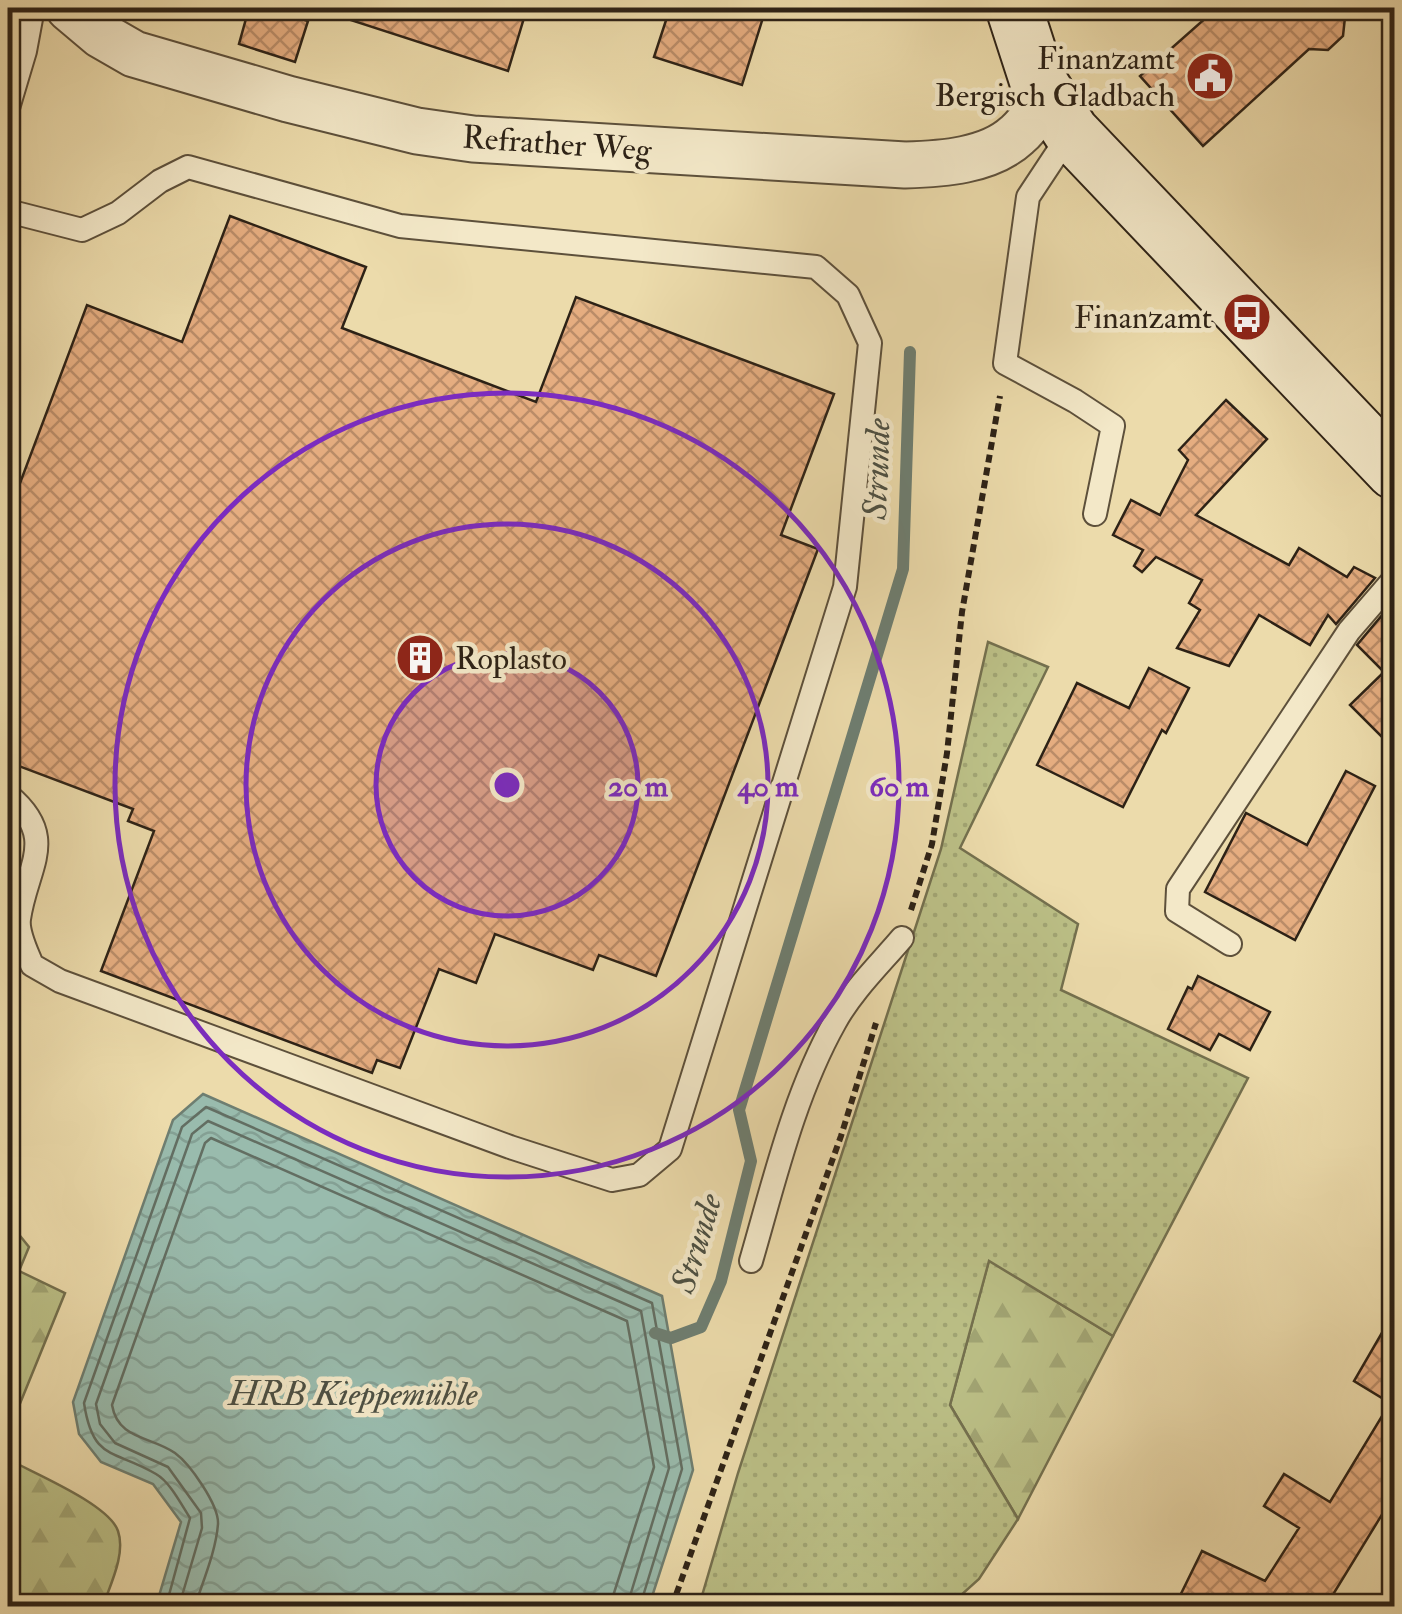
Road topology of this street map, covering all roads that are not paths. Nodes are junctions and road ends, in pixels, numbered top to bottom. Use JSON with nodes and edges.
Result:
{"nodes":[{"id":1,"x":33,"y":8,"type":"edge"},
{"id":2,"x":70,"y":8,"type":"edge"},
{"id":3,"x":1014,"y":8,"type":"edge"},
{"id":4,"x":8,"y":108,"type":"edge"},
{"id":5,"x":1059,"y":115,"type":"junction"},
{"id":6,"x":8,"y":211,"type":"edge"},
{"id":7,"x":1394,"y":471,"type":"edge"},
{"id":8,"x":1095,"y":514,"type":"dead end"},
{"id":9,"x":1394,"y":579,"type":"edge"},
{"id":10,"x":8,"y":795,"type":"edge"},
{"id":11,"x":902,"y":938,"type":"dead end"},
{"id":12,"x":1230,"y":944,"type":"dead end"},
{"id":13,"x":751,"y":1261,"type":"dead end"}],
"edges":[{"from":1,"to":4,"type":"lane"},
{"from":2,"to":5,"type":"street","name":"Refrather Weg"},
{"from":3,"to":5,"type":"main road"},
{"from":5,"to":7,"type":"main road"},
{"from":5,"to":8,"type":"lane"},
{"from":6,"to":10,"type":"lane"},
{"from":9,"to":12,"type":"lane"},
{"from":11,"to":13,"type":"lane"}]}
